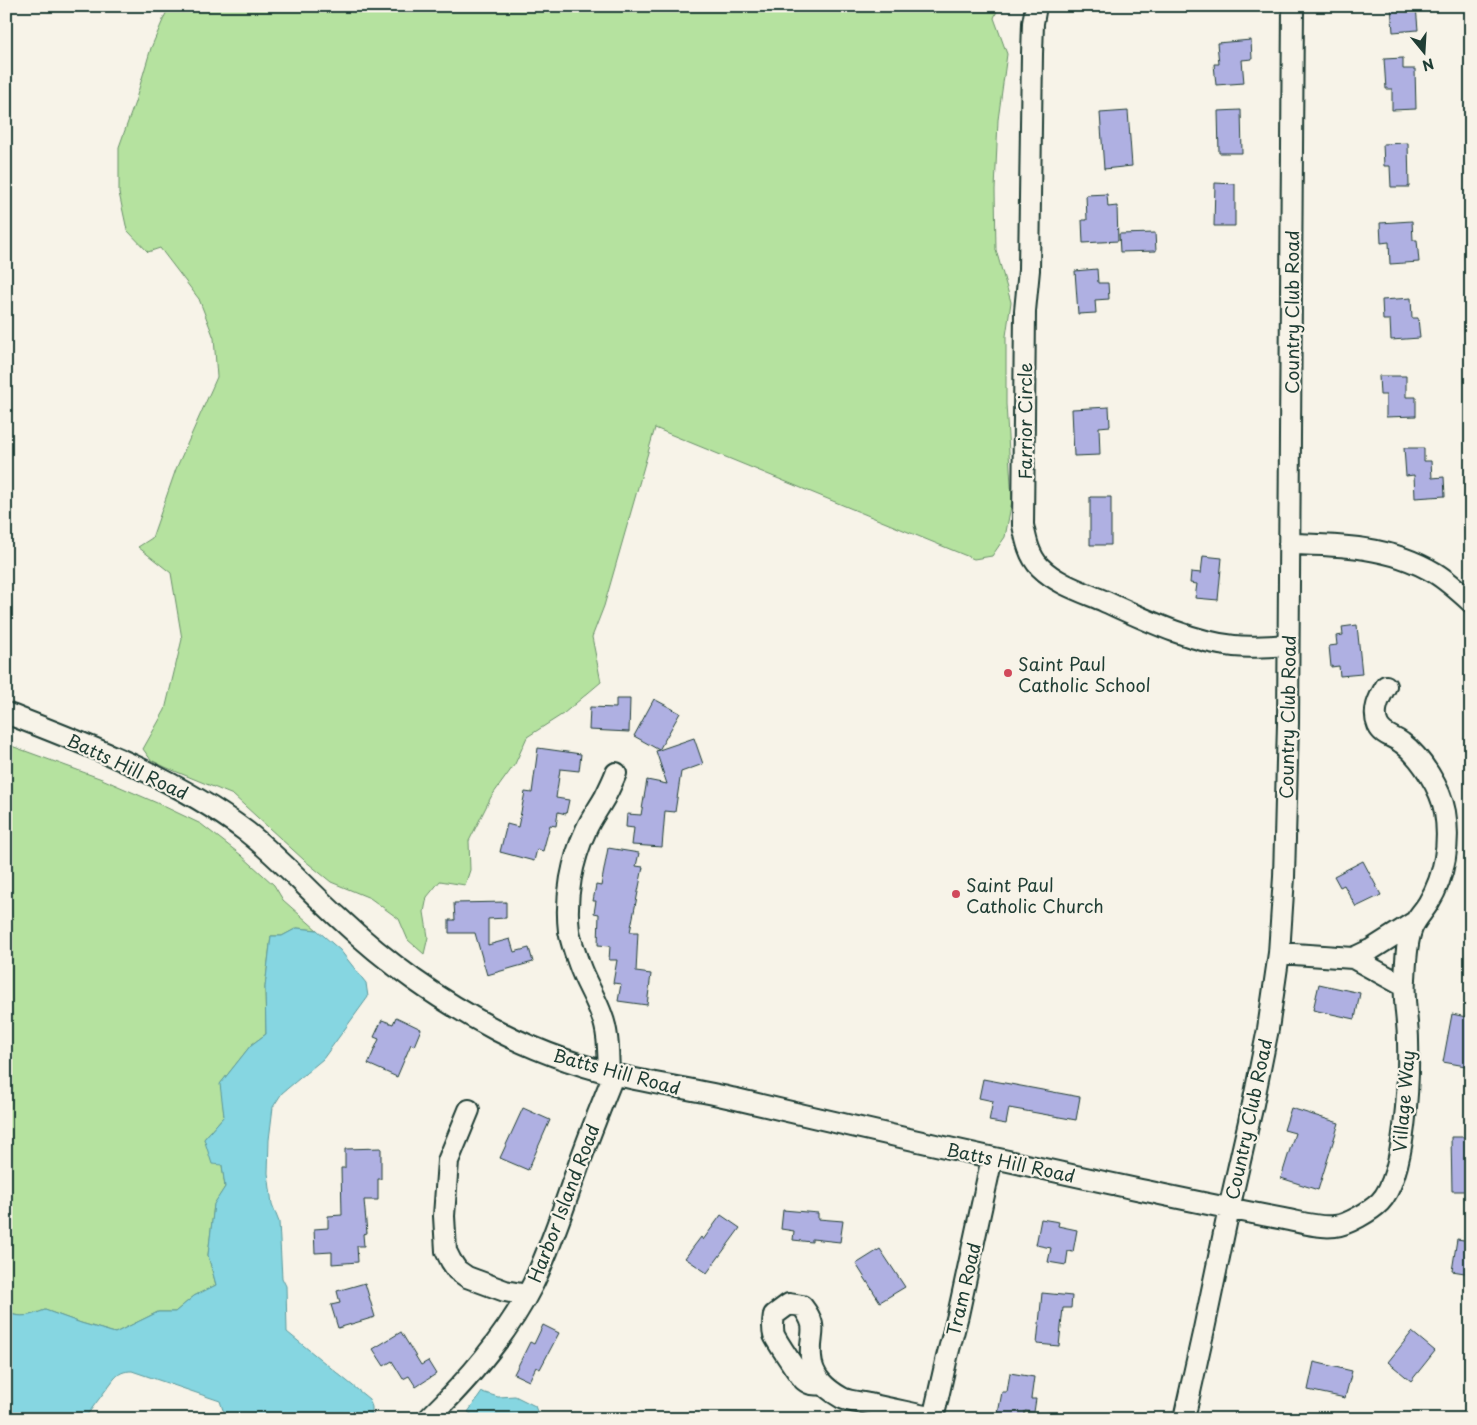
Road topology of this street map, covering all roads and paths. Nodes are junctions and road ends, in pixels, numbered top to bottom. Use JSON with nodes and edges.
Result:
{"nodes":[{"id":1,"x":1036,"y":6,"type":"edge"},
{"id":2,"x":1293,"y":6,"type":"edge"},
{"id":3,"x":1289,"y":544,"type":"junction"},
{"id":4,"x":1471,"y":602,"type":"edge"},
{"id":5,"x":1288,"y":645,"type":"junction"},
{"id":6,"x":1386,"y":686,"type":"dead end"},
{"id":7,"x":6,"y":713,"type":"edge"},
{"id":8,"x":616,"y":772,"type":"dead end"},
{"id":9,"x":1413,"y":923,"type":"junction"},
{"id":10,"x":1279,"y":954,"type":"junction"},
{"id":11,"x":1353,"y":958,"type":"junction"},
{"id":12,"x":1404,"y":986,"type":"junction"},
{"id":13,"x":611,"y":1073,"type":"junction"},
{"id":14,"x":469,"y":1110,"type":"dead end"},
{"id":15,"x":992,"y":1158,"type":"junction"},
{"id":16,"x":1229,"y":1209,"type":"junction"},
{"id":17,"x":527,"y":1294,"type":"junction"},
{"id":18,"x":822,"y":1384,"type":"dead end"},
{"id":19,"x":933,"y":1418,"type":"edge"},
{"id":20,"x":428,"y":1419,"type":"edge"},
{"id":21,"x":1184,"y":1419,"type":"edge"}],
"edges":[{"from":1,"to":5,"type":"street","name":"Farrior Circle"},
{"from":2,"to":3,"type":"street","name":"Country Club Road"},
{"from":3,"to":4,"type":"street"},
{"from":3,"to":5,"type":"street","name":"Country Club Road"},
{"from":5,"to":10,"type":"street","name":"Country Club Road"},
{"from":6,"to":9,"type":"street","name":"Village Way"},
{"from":7,"to":13,"type":"street","name":"Batts Hill Road"},
{"from":8,"to":13,"type":"street"},
{"from":9,"to":11,"type":"street","name":"Village Way"},
{"from":9,"to":12,"type":"street","name":"Village Way"},
{"from":10,"to":11,"type":"street","name":"Village Way"},
{"from":10,"to":16,"type":"street","name":"Country Club Road"},
{"from":11,"to":12,"type":"street","name":"Village Way"},
{"from":12,"to":16,"type":"street","name":"Village Way"},
{"from":13,"to":15,"type":"street","name":"Batts Hill Road"},
{"from":13,"to":17,"type":"street","name":"Harbor Island Road"},
{"from":14,"to":17,"type":"street"},
{"from":15,"to":16,"type":"street","name":"Batts Hill Road"},
{"from":15,"to":19,"type":"street","name":"Tram Road"},
{"from":16,"to":21,"type":"street","name":"Country Club Road"},
{"from":17,"to":20,"type":"street","name":"Harbor Island Road"},
{"from":18,"to":19,"type":"street"}]}
